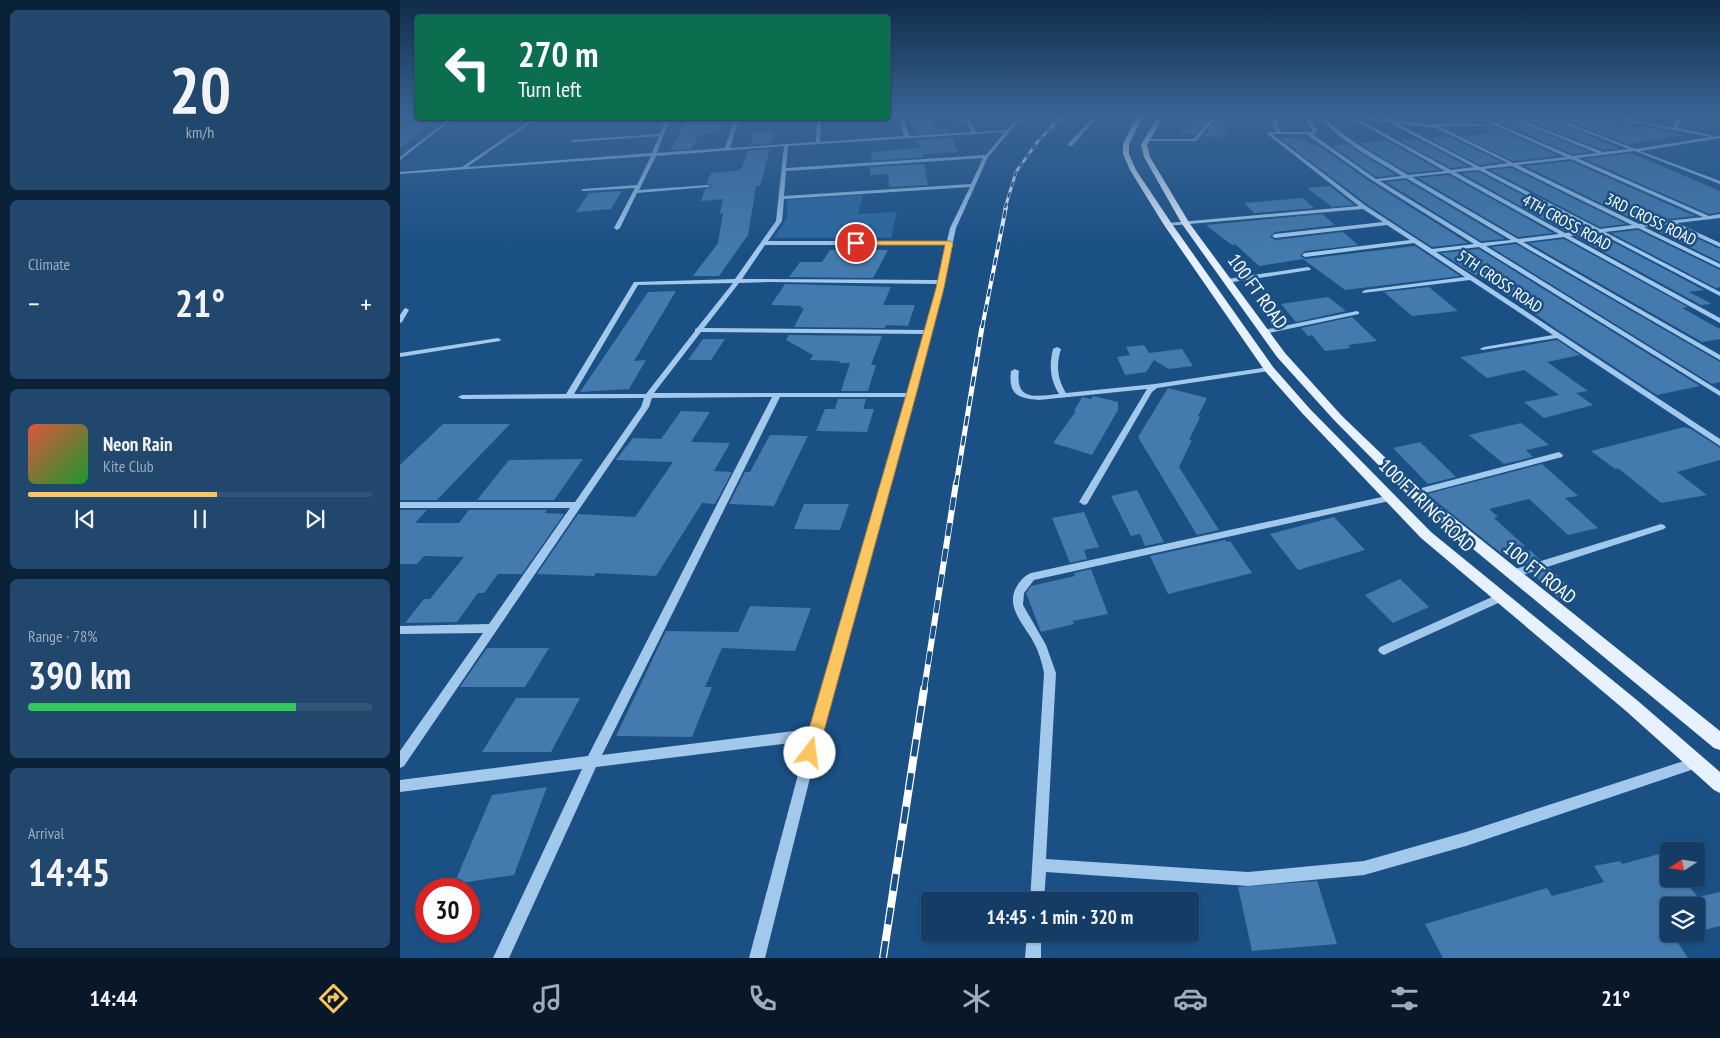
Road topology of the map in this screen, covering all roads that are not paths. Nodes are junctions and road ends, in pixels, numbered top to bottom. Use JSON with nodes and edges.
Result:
{"nodes":[{"id":1,"x":474,"y":161,"type":"edge"},
{"id":2,"x":570,"y":161,"type":"edge"},
{"id":3,"x":651,"y":161,"type":"edge"},
{"id":4,"x":784,"y":161,"type":"edge"},
{"id":5,"x":918,"y":161,"type":"edge"},
{"id":6,"x":985,"y":161,"type":"edge"},
{"id":7,"x":1129,"y":161,"type":"edge"},
{"id":8,"x":1149,"y":161,"type":"edge"},
{"id":9,"x":1303,"y":161,"type":"edge"},
{"id":10,"x":1347,"y":161,"type":"edge"},
{"id":11,"x":1382,"y":161,"type":"edge"},
{"id":12,"x":1429,"y":161,"type":"edge"},
{"id":13,"x":1463,"y":161,"type":"edge"},
{"id":14,"x":1504,"y":161,"type":"edge"},
{"id":15,"x":1551,"y":161,"type":"edge"},
{"id":16,"x":1581,"y":161,"type":"edge"},
{"id":17,"x":1663,"y":161,"type":"edge"},
{"id":18,"x":1512,"y":165,"type":"junction"},
{"id":19,"x":463,"y":168,"type":"junction"},
{"id":20,"x":1479,"y":169,"type":"junction"},
{"id":21,"x":783,"y":170,"type":"junction"},
{"id":22,"x":1449,"y":172,"type":"junction"},
{"id":23,"x":400,"y":173,"type":"edge"},
{"id":24,"x":1407,"y":177,"type":"junction"},
{"id":25,"x":1376,"y":180,"type":"junction"},
{"id":26,"x":1720,"y":183,"type":"edge"},
{"id":27,"x":972,"y":185,"type":"junction"},
{"id":28,"x":638,"y":186,"type":"junction"},
{"id":29,"x":708,"y":186,"type":"dead end"},
{"id":30,"x":583,"y":190,"type":"dead end"},
{"id":31,"x":635,"y":192,"type":"junction"},
{"id":32,"x":782,"y":198,"type":"junction"},
{"id":33,"x":1364,"y":207,"type":"junction"},
{"id":34,"x":1720,"y":216,"type":"edge"},
{"id":35,"x":1709,"y":217,"type":"junction"},
{"id":36,"x":1221,"y":220,"type":"joint"},
{"id":37,"x":1671,"y":222,"type":"junction"},
{"id":38,"x":1720,"y":222,"type":"edge"},
{"id":39,"x":1390,"y":223,"type":"junction"},
{"id":40,"x":1186,"y":224,"type":"junction"},
{"id":41,"x":1168,"y":225,"type":"junction"},
{"id":42,"x":1638,"y":226,"type":"junction"},
{"id":43,"x":617,"y":228,"type":"dead end"},
{"id":44,"x":1598,"y":232,"type":"junction"},
{"id":45,"x":1275,"y":236,"type":"dead end"},
{"id":46,"x":1565,"y":236,"type":"junction"},
{"id":47,"x":1416,"y":241,"type":"junction"},
{"id":48,"x":1517,"y":241,"type":"junction"},
{"id":49,"x":763,"y":243,"type":"junction"},
{"id":50,"x":950,"y":243,"type":"junction"},
{"id":51,"x":1720,"y":245,"type":"edge"},
{"id":52,"x":1480,"y":246,"type":"junction"},
{"id":53,"x":1432,"y":251,"type":"junction"},
{"id":54,"x":1305,"y":256,"type":"dead end"},
{"id":55,"x":1720,"y":266,"type":"edge"},
{"id":56,"x":1308,"y":269,"type":"dead end"},
{"id":57,"x":1471,"y":278,"type":"junction"},
{"id":58,"x":737,"y":281,"type":"junction"},
{"id":59,"x":1227,"y":281,"type":"junction"},
{"id":60,"x":941,"y":282,"type":"junction"},
{"id":61,"x":1365,"y":292,"type":"dead end"},
{"id":62,"x":1720,"y":294,"type":"edge"},
{"id":63,"x":406,"y":310,"type":"dead end"},
{"id":64,"x":1357,"y":313,"type":"dead end"},
{"id":65,"x":400,"y":321,"type":"edge"},
{"id":66,"x":1720,"y":321,"type":"edge"},
{"id":67,"x":697,"y":330,"type":"junction"},
{"id":68,"x":928,"y":332,"type":"junction"},
{"id":69,"x":1264,"y":332,"type":"junction"},
{"id":70,"x":1559,"y":336,"type":"junction"},
{"id":71,"x":498,"y":340,"type":"dead end"},
{"id":72,"x":1484,"y":349,"type":"dead end"},
{"id":73,"x":1056,"y":350,"type":"dead end"},
{"id":74,"x":400,"y":356,"type":"edge"},
{"id":75,"x":1720,"y":358,"type":"edge"},
{"id":76,"x":1269,"y":369,"type":"junction"},
{"id":77,"x":1015,"y":371,"type":"dead end"},
{"id":78,"x":1155,"y":386,"type":"junction"},
{"id":79,"x":1720,"y":394,"type":"edge"},
{"id":80,"x":649,"y":395,"type":"junction"},
{"id":81,"x":777,"y":395,"type":"junction"},
{"id":82,"x":911,"y":395,"type":"junction"},
{"id":83,"x":1064,"y":395,"type":"junction"},
{"id":84,"x":569,"y":396,"type":"junction"},
{"id":85,"x":462,"y":397,"type":"dead end"},
{"id":86,"x":1720,"y":443,"type":"edge"},
{"id":87,"x":1559,"y":455,"type":"dead end"},
{"id":88,"x":1414,"y":493,"type":"junction"},
{"id":89,"x":1391,"y":498,"type":"junction"},
{"id":90,"x":1084,"y":502,"type":"dead end"},
{"id":91,"x":578,"y":505,"type":"junction"},
{"id":92,"x":400,"y":506,"type":"edge"},
{"id":93,"x":1662,"y":527,"type":"dead end"},
{"id":94,"x":1513,"y":574,"type":"junction"},
{"id":95,"x":1501,"y":597,"type":"junction"},
{"id":96,"x":493,"y":628,"type":"junction"},
{"id":97,"x":400,"y":630,"type":"edge"},
{"id":98,"x":1384,"y":650,"type":"dead end"},
{"id":99,"x":815,"y":734,"type":"junction"},
{"id":100,"x":1720,"y":742,"type":"edge"},
{"id":101,"x":400,"y":762,"type":"edge"},
{"id":102,"x":592,"y":762,"type":"junction"},
{"id":103,"x":1696,"y":763,"type":"junction"},
{"id":104,"x":1720,"y":784,"type":"edge"},
{"id":105,"x":400,"y":786,"type":"edge"},
{"id":106,"x":1039,"y":864,"type":"junction"},
{"id":107,"x":1037,"y":892,"type":"edge"},
{"id":108,"x":1034,"y":942,"type":"edge"},
{"id":109,"x":501,"y":958,"type":"edge"},
{"id":110,"x":758,"y":958,"type":"edge"},
{"id":111,"x":1033,"y":958,"type":"edge"}],
"edges":[{"from":1,"to":19,"type":"street"},
{"from":2,"to":19,"type":"street"},
{"from":3,"to":28,"type":"street"},
{"from":4,"to":21,"type":"street"},
{"from":5,"to":21,"type":"street"},
{"from":6,"to":27,"type":"street"},
{"from":7,"to":41,"type":"main road","name":"100 FT RING ROAD"},
{"from":8,"to":40,"type":"main road","name":"100 FT ROAD"},
{"from":9,"to":33,"type":"street","name":"5TH CROSS ROAD"},
{"from":10,"to":25,"type":"street"},
{"from":11,"to":24,"type":"street"},
{"from":12,"to":22,"type":"street","name":"4TH CROSS ROAD"},
{"from":13,"to":20,"type":"street"},
{"from":14,"to":18,"type":"street","name":"3RD CROSS ROAD"},
{"from":15,"to":18,"type":"street"},
{"from":16,"to":35,"type":"street"},
{"from":17,"to":26,"type":"street"},
{"from":18,"to":20,"type":"street"},
{"from":18,"to":42,"type":"street","name":"3RD CROSS ROAD"},
{"from":19,"to":23,"type":"street"},
{"from":20,"to":22,"type":"street"},
{"from":20,"to":44,"type":"street"},
{"from":21,"to":32,"type":"street"},
{"from":22,"to":24,"type":"street"},
{"from":22,"to":46,"type":"street","name":"4TH CROSS ROAD"},
{"from":24,"to":25,"type":"street"},
{"from":24,"to":48,"type":"street"},
{"from":25,"to":52,"type":"street"},
{"from":27,"to":32,"type":"street"},
{"from":27,"to":50,"type":"street"},
{"from":28,"to":30,"type":"street"},
{"from":28,"to":31,"type":"street"},
{"from":29,"to":31,"type":"street"},
{"from":31,"to":43,"type":"street"},
{"from":32,"to":49,"type":"street"},
{"from":33,"to":36,"type":"street"},
{"from":33,"to":39,"type":"street","name":"5TH CROSS ROAD"},
{"from":34,"to":35,"type":"street"},
{"from":35,"to":37,"type":"street"},
{"from":35,"to":38,"type":"street"},
{"from":36,"to":40,"type":"street"},
{"from":37,"to":42,"type":"street"},
{"from":37,"to":51,"type":"street"},
{"from":39,"to":45,"type":"street"},
{"from":39,"to":47,"type":"street","name":"5TH CROSS ROAD"},
{"from":40,"to":41,"type":"street"},
{"from":40,"to":59,"type":"main road","name":"100 FT ROAD"},
{"from":41,"to":76,"type":"main road","name":"100 FT RING ROAD"},
{"from":42,"to":44,"type":"street"},
{"from":42,"to":55,"type":"street","name":"3RD CROSS ROAD"},
{"from":44,"to":46,"type":"street"},
{"from":44,"to":62,"type":"street"},
{"from":46,"to":48,"type":"street"},
{"from":46,"to":66,"type":"street","name":"4TH CROSS ROAD"},
{"from":47,"to":53,"type":"street","name":"5TH CROSS ROAD"},
{"from":47,"to":54,"type":"street"},
{"from":48,"to":52,"type":"street"},
{"from":48,"to":75,"type":"street"},
{"from":49,"to":50,"type":"street"},
{"from":49,"to":58,"type":"street"},
{"from":50,"to":60,"type":"street"},
{"from":52,"to":53,"type":"street"},
{"from":52,"to":79,"type":"street"},
{"from":53,"to":57,"type":"street","name":"5TH CROSS ROAD"},
{"from":56,"to":59,"type":"street"},
{"from":57,"to":61,"type":"street"},
{"from":57,"to":70,"type":"street","name":"5TH CROSS ROAD"},
{"from":58,"to":60,"type":"street"},
{"from":58,"to":67,"type":"street"},
{"from":58,"to":84,"type":"street"},
{"from":59,"to":69,"type":"main road","name":"100 FT ROAD"},
{"from":60,"to":68,"type":"street"},
{"from":63,"to":65,"type":"street"},
{"from":64,"to":69,"type":"street"},
{"from":67,"to":68,"type":"street"},
{"from":67,"to":80,"type":"street"},
{"from":68,"to":82,"type":"street"},
{"from":69,"to":88,"type":"main road","name":"100 FT ROAD"},
{"from":70,"to":72,"type":"street"},
{"from":70,"to":86,"type":"street","name":"5TH CROSS ROAD"},
{"from":71,"to":74,"type":"street"},
{"from":73,"to":83,"type":"street"},
{"from":76,"to":78,"type":"street"},
{"from":76,"to":89,"type":"main road","name":"100 FT RING ROAD"},
{"from":77,"to":83,"type":"street"},
{"from":78,"to":83,"type":"street"},
{"from":78,"to":90,"type":"street"},
{"from":80,"to":81,"type":"street"},
{"from":80,"to":84,"type":"street"},
{"from":80,"to":91,"type":"street"},
{"from":81,"to":82,"type":"street"},
{"from":81,"to":102,"type":"street"},
{"from":82,"to":99,"type":"street"},
{"from":84,"to":85,"type":"street"},
{"from":87,"to":88,"type":"street"},
{"from":88,"to":94,"type":"main road","name":"100 FT ROAD"},
{"from":89,"to":95,"type":"main road","name":"100 FT RING ROAD"},
{"from":89,"to":106,"type":"street"},
{"from":91,"to":92,"type":"street"},
{"from":91,"to":96,"type":"street"},
{"from":93,"to":94,"type":"street"},
{"from":94,"to":100,"type":"main road","name":"100 FT ROAD"},
{"from":95,"to":98,"type":"street"},
{"from":95,"to":103,"type":"main road","name":"100 FT RING ROAD"},
{"from":96,"to":97,"type":"street"},
{"from":96,"to":101,"type":"street"},
{"from":99,"to":102,"type":"street"},
{"from":99,"to":110,"type":"street"},
{"from":102,"to":105,"type":"street"},
{"from":102,"to":109,"type":"street"},
{"from":103,"to":104,"type":"main road","name":"100 FT RING ROAD"},
{"from":103,"to":106,"type":"street"},
{"from":106,"to":107,"type":"street"},
{"from":108,"to":111,"type":"street"}]}
